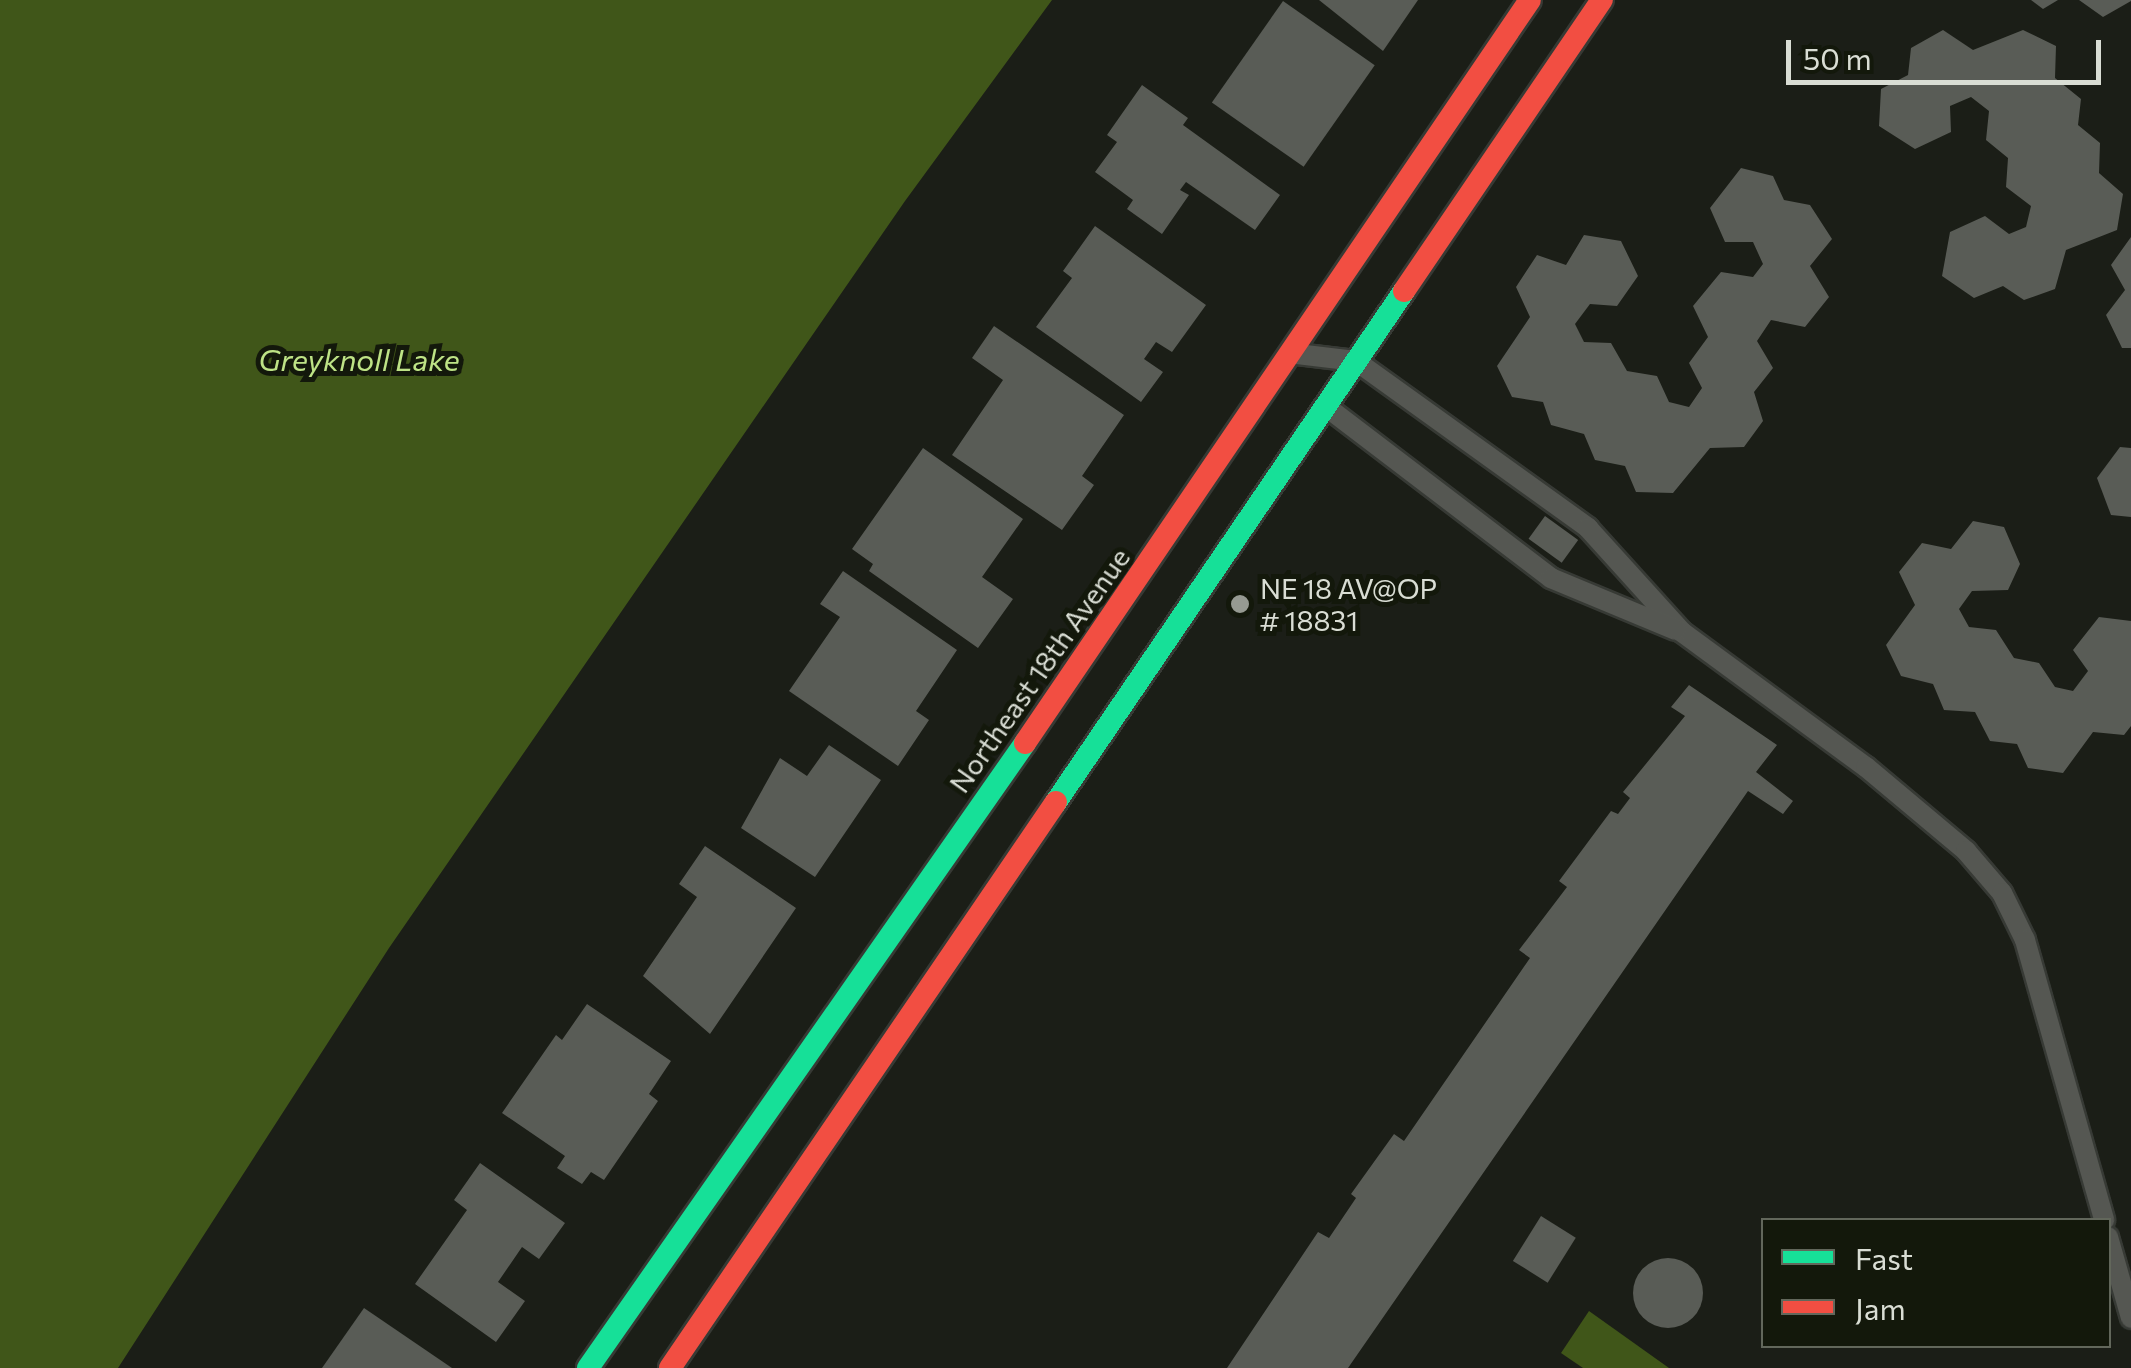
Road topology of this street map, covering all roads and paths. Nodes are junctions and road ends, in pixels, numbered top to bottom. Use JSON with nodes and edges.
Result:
{"nodes":[{"id":1,"x":1530,"y":0,"type":"edge"},
{"id":2,"x":1602,"y":0,"type":"edge"},
{"id":3,"x":1290,"y":353,"type":"junction"},
{"id":4,"x":1356,"y":361,"type":"junction"},
{"id":5,"x":1326,"y":406,"type":"junction"},
{"id":6,"x":1682,"y":632,"type":"junction"},
{"id":7,"x":2103,"y":1218,"type":"edge"},
{"id":8,"x":2111,"y":1248,"type":"edge"},
{"id":9,"x":2131,"y":1318,"type":"edge"},
{"id":10,"x":588,"y":1368,"type":"edge"},
{"id":11,"x":670,"y":1368,"type":"edge"}],
"edges":[{"from":1,"to":3,"type":"street","name":"Northeast 18th Avenue"},
{"from":2,"to":4,"type":"street"},
{"from":3,"to":4,"type":"lane"},
{"from":3,"to":5,"type":"lane"},
{"from":3,"to":10,"type":"street","name":"Northeast 18th Avenue"},
{"from":4,"to":5,"type":"street"},
{"from":4,"to":6,"type":"lane"},
{"from":5,"to":6,"type":"lane"},
{"from":5,"to":11,"type":"street"},
{"from":6,"to":7,"type":"lane"},
{"from":8,"to":9,"type":"lane"}]}
